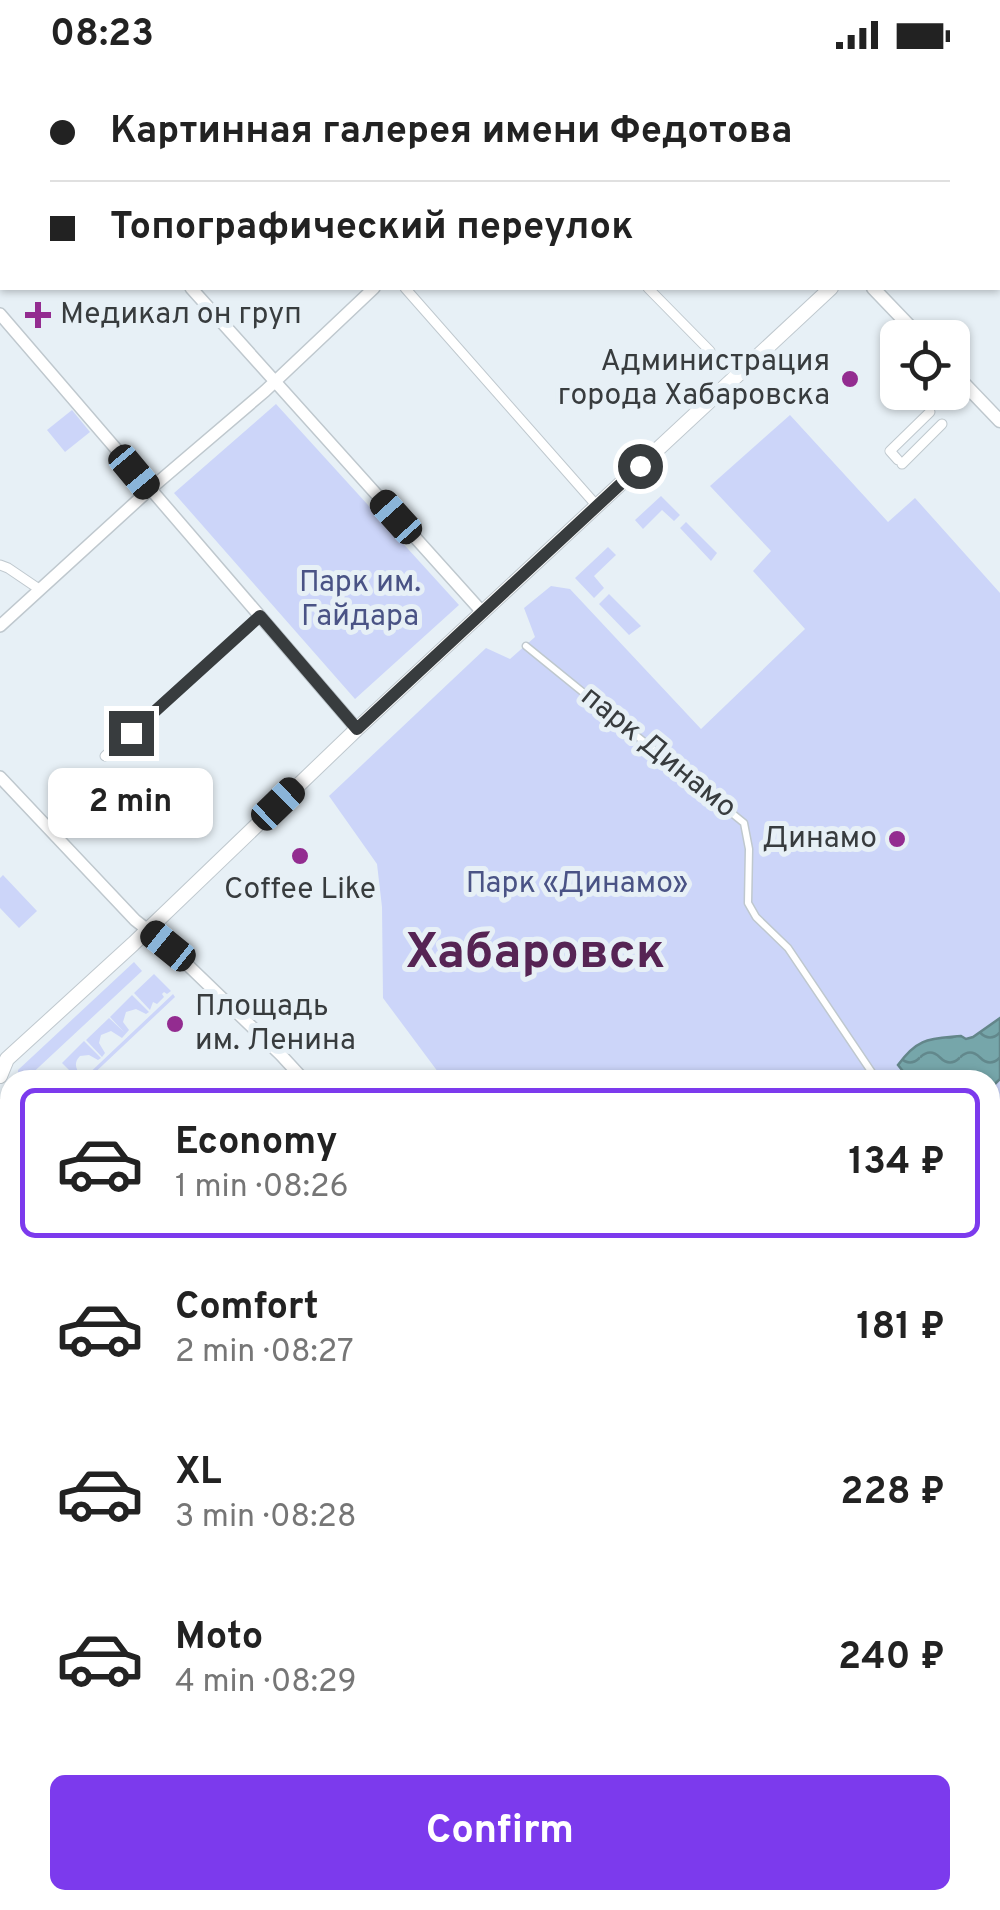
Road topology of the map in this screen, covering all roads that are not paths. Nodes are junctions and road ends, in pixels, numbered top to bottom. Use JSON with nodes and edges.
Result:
{"nodes":[{"id":1,"x":193,"y":290,"type":"edge"},
{"id":2,"x":372,"y":290,"type":"edge"},
{"id":3,"x":407,"y":290,"type":"edge"},
{"id":4,"x":650,"y":290,"type":"edge"},
{"id":5,"x":829,"y":290,"type":"edge"},
{"id":6,"x":875,"y":290,"type":"edge"},
{"id":7,"x":0,"y":314,"type":"edge"},
{"id":8,"x":903,"y":320,"type":"edge"},
{"id":9,"x":710,"y":351,"type":"dead end"},
{"id":10,"x":275,"y":382,"type":"junction"},
{"id":11,"x":970,"y":390,"type":"edge"},
{"id":12,"x":930,"y":412,"type":"dead end"},
{"id":13,"x":1000,"y":421,"type":"edge"},
{"id":14,"x":942,"y":424,"type":"dead end"},
{"id":15,"x":912,"y":429,"type":"junction"},
{"id":16,"x":924,"y":442,"type":"junction"},
{"id":17,"x":149,"y":490,"type":"junction"},
{"id":18,"x":598,"y":506,"type":"junction"},
{"id":19,"x":0,"y":566,"type":"edge"},
{"id":20,"x":39,"y":590,"type":"junction"},
{"id":21,"x":483,"y":613,"type":"junction"},
{"id":22,"x":260,"y":616,"type":"junction"},
{"id":23,"x":0,"y":626,"type":"edge"},
{"id":24,"x":526,"y":646,"type":"dead end"},
{"id":25,"x":357,"y":729,"type":"junction"},
{"id":26,"x":105,"y":756,"type":"dead end"},
{"id":27,"x":0,"y":777,"type":"edge"},
{"id":28,"x":148,"y":930,"type":"junction"},
{"id":29,"x":2,"y":1070,"type":"edge"},
{"id":30,"x":294,"y":1070,"type":"edge"},
{"id":31,"x":869,"y":1070,"type":"edge"}],
"edges":[{"from":1,"to":10,"type":"street"},
{"from":2,"to":10,"type":"street"},
{"from":3,"to":18,"type":"street"},
{"from":4,"to":9,"type":"street"},
{"from":5,"to":18,"type":"main road"},
{"from":6,"to":8,"type":"main road"},
{"from":7,"to":17,"type":"street"},
{"from":10,"to":17,"type":"street"},
{"from":10,"to":21,"type":"street"},
{"from":11,"to":13,"type":"main road"},
{"from":12,"to":15,"type":"street"},
{"from":14,"to":16,"type":"street"},
{"from":15,"to":16,"type":"street"},
{"from":15,"to":16,"type":"street"},
{"from":17,"to":20,"type":"street"},
{"from":17,"to":22,"type":"street"},
{"from":18,"to":21,"type":"main road"},
{"from":19,"to":20,"type":"street"},
{"from":20,"to":23,"type":"street"},
{"from":21,"to":25,"type":"main road"},
{"from":22,"to":25,"type":"street"},
{"from":22,"to":26,"type":"street"},
{"from":24,"to":31,"type":"street","name":"парк Динамо"},
{"from":25,"to":28,"type":"main road"},
{"from":27,"to":28,"type":"street"},
{"from":28,"to":29,"type":"main road"},
{"from":28,"to":30,"type":"street"}]}
